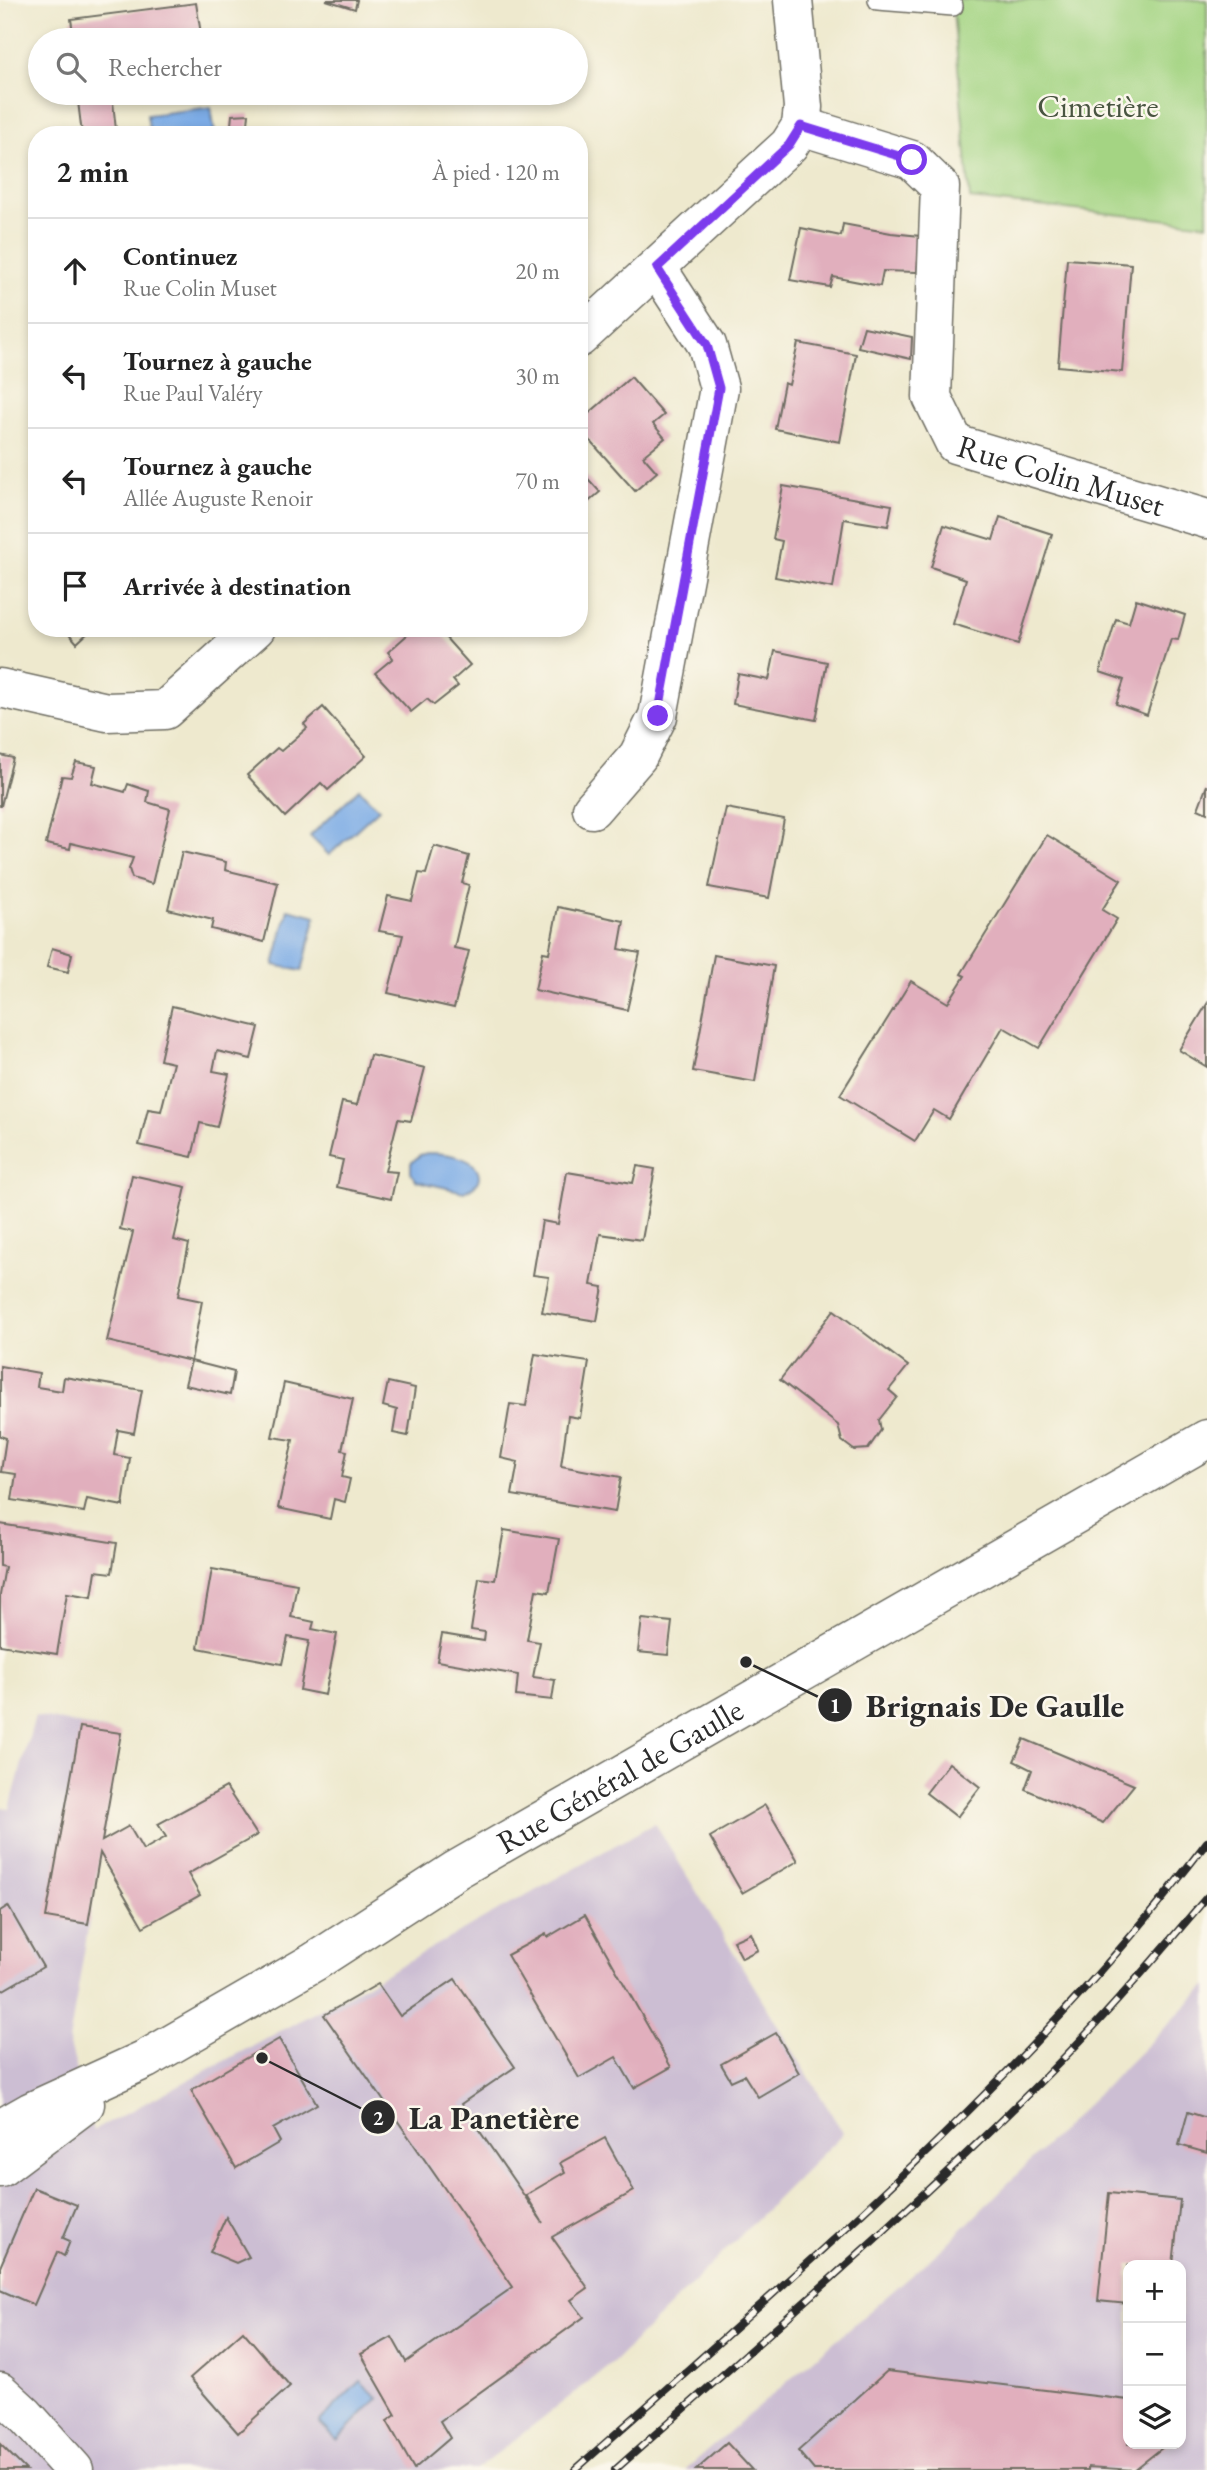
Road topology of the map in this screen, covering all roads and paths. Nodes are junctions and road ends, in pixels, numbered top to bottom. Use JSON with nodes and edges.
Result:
{"nodes":[{"id":1,"x":793,"y":0,"type":"edge"},
{"id":2,"x":878,"y":0,"type":"edge"},
{"id":3,"x":953,"y":6,"type":"dead end"},
{"id":4,"x":801,"y":126,"type":"junction"},
{"id":5,"x":657,"y":268,"type":"junction"},
{"id":6,"x":588,"y":330,"type":"edge"},
{"id":7,"x":1207,"y":519,"type":"edge"},
{"id":8,"x":246,"y":637,"type":"edge"},
{"id":9,"x":0,"y":688,"type":"edge"},
{"id":10,"x":592,"y":808,"type":"dead end"},
{"id":11,"x":1207,"y":1439,"type":"edge"},
{"id":12,"x":146,"y":2059,"type":"junction"},
{"id":13,"x":0,"y":2129,"type":"edge"},
{"id":14,"x":0,"y":2168,"type":"edge"},
{"id":15,"x":0,"y":2378,"type":"edge"},
{"id":16,"x":12,"y":2403,"type":"edge"},
{"id":17,"x":74,"y":2470,"type":"edge"}],
"edges":[{"from":1,"to":4,"type":"street"},
{"from":2,"to":3,"type":"lane"},
{"from":4,"to":5,"type":"street"},
{"from":4,"to":7,"type":"street","name":"Rue Colin Muset"},
{"from":5,"to":6,"type":"street"},
{"from":5,"to":10,"type":"street"},
{"from":8,"to":9,"type":"street"},
{"from":11,"to":12,"type":"street","name":"Rue Général de Gaulle"},
{"from":12,"to":13,"type":"street","name":"Rue Général de Gaulle"},
{"from":12,"to":14,"type":"street","name":"Rue Général de Gaulle"},
{"from":15,"to":16,"type":"street"},
{"from":16,"to":17,"type":"street"}]}
